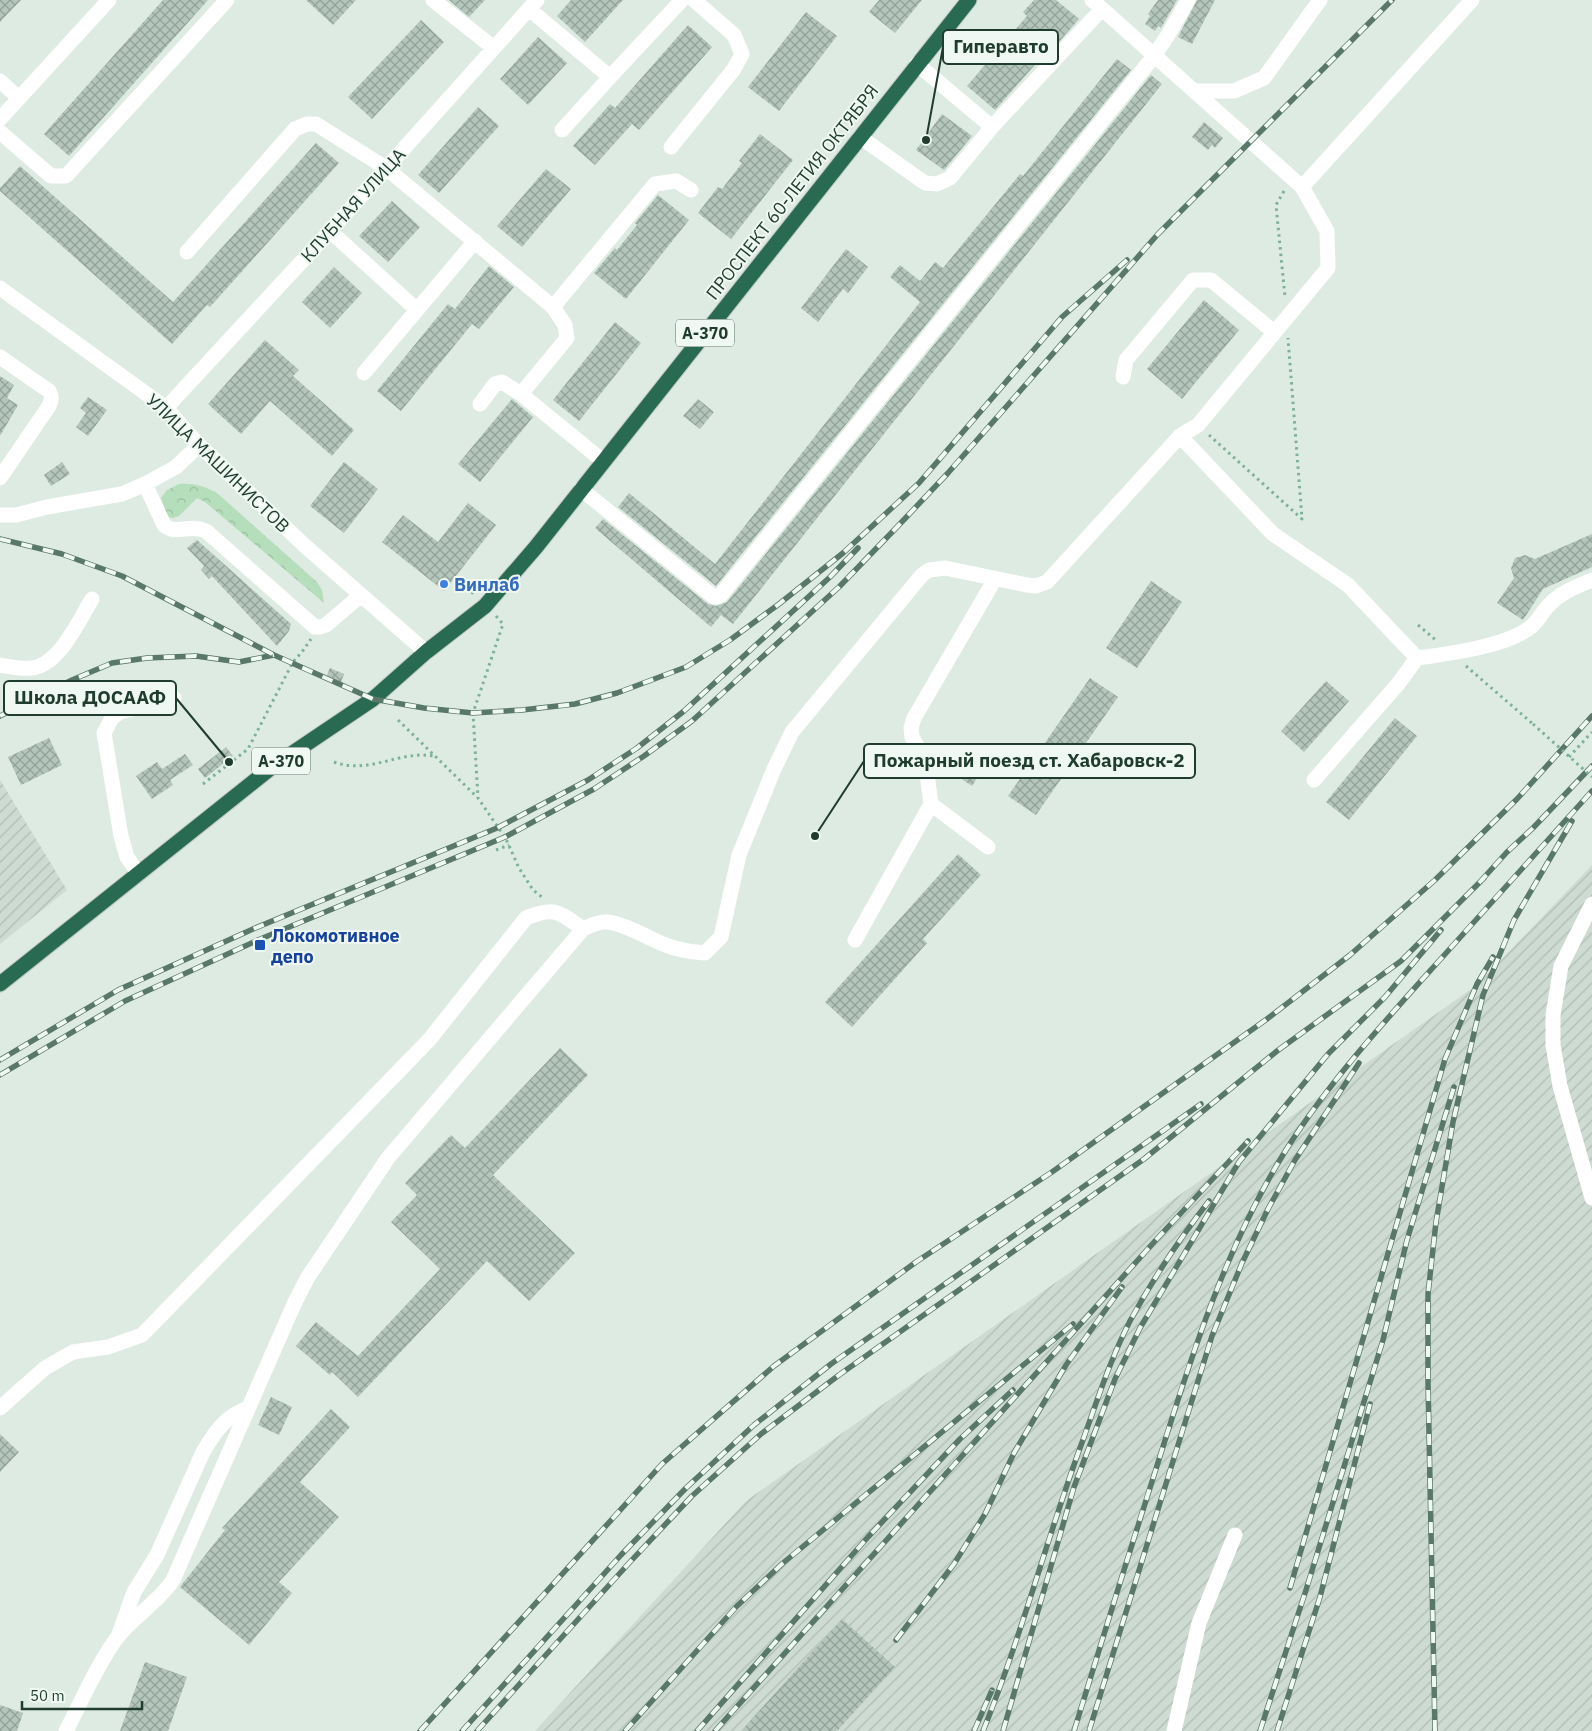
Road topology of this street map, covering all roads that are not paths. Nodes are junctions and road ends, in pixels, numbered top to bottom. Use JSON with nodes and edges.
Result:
{"nodes":[{"id":1,"x":109,"y":0,"type":"edge"},
{"id":2,"x":227,"y":0,"type":"edge"},
{"id":3,"x":433,"y":0,"type":"edge"},
{"id":4,"x":682,"y":0,"type":"edge"},
{"id":5,"x":694,"y":0,"type":"edge"},
{"id":6,"x":968,"y":0,"type":"edge"},
{"id":7,"x":1188,"y":0,"type":"edge"},
{"id":8,"x":1320,"y":0,"type":"edge"},
{"id":9,"x":1472,"y":0,"type":"edge"},
{"id":10,"x":533,"y":5,"type":"edge"},
{"id":11,"x":1097,"y":5,"type":"edge"},
{"id":12,"x":494,"y":48,"type":"junction"},
{"id":13,"x":1154,"y":56,"type":"junction"},
{"id":14,"x":917,"y":64,"type":"junction"},
{"id":15,"x":610,"y":77,"type":"junction"},
{"id":16,"x":0,"y":81,"type":"edge"},
{"id":17,"x":1194,"y":91,"type":"junction"},
{"id":18,"x":19,"y":98,"type":"junction"},
{"id":19,"x":0,"y":119,"type":"edge"},
{"id":20,"x":992,"y":127,"type":"junction"},
{"id":21,"x":562,"y":130,"type":"dead end"},
{"id":22,"x":0,"y":132,"type":"edge"},
{"id":23,"x":860,"y":137,"type":"junction"},
{"id":24,"x":671,"y":147,"type":"dead end"},
{"id":25,"x":386,"y":168,"type":"junction"},
{"id":26,"x":1296,"y":182,"type":"junction"},
{"id":27,"x":691,"y":190,"type":"dead end"},
{"id":28,"x":330,"y":231,"type":"junction"},
{"id":29,"x":475,"y":242,"type":"junction"},
{"id":30,"x":188,"y":252,"type":"dead end"},
{"id":31,"x":2,"y":295,"type":"edge"},
{"id":32,"x":553,"y":307,"type":"junction"},
{"id":33,"x":417,"y":310,"type":"junction"},
{"id":34,"x":1274,"y":332,"type":"junction"},
{"id":35,"x":0,"y":357,"type":"edge"},
{"id":36,"x":364,"y":373,"type":"dead end"},
{"id":37,"x":1123,"y":377,"type":"dead end"},
{"id":38,"x":521,"y":394,"type":"junction"},
{"id":39,"x":480,"y":404,"type":"dead end"},
{"id":40,"x":166,"y":408,"type":"junction"},
{"id":41,"x":1180,"y":436,"type":"junction"},
{"id":42,"x":199,"y":445,"type":"junction"},
{"id":43,"x":603,"y":461,"type":"junction"},
{"id":44,"x":0,"y":478,"type":"edge"},
{"id":45,"x":145,"y":484,"type":"junction"},
{"id":46,"x":582,"y":489,"type":"junction"},
{"id":47,"x":0,"y":515,"type":"edge"},
{"id":48,"x":995,"y":579,"type":"junction"},
{"id":49,"x":1592,"y":580,"type":"edge"},
{"id":50,"x":361,"y":595,"type":"junction"},
{"id":51,"x":92,"y":599,"type":"dead end"},
{"id":52,"x":426,"y":652,"type":"junction"},
{"id":53,"x":1417,"y":658,"type":"junction"},
{"id":54,"x":0,"y":665,"type":"edge"},
{"id":55,"x":174,"y":698,"type":"dead end"},
{"id":56,"x":1314,"y":780,"type":"dead end"},
{"id":57,"x":931,"y":804,"type":"junction"},
{"id":58,"x":988,"y":846,"type":"dead end"},
{"id":59,"x":138,"y":873,"type":"junction"},
{"id":60,"x":1592,"y":904,"type":"edge"},
{"id":61,"x":583,"y":929,"type":"junction"},
{"id":62,"x":855,"y":940,"type":"dead end"},
{"id":63,"x":0,"y":984,"type":"edge"},
{"id":64,"x":1588,"y":1170,"type":"edge"},
{"id":65,"x":1592,"y":1198,"type":"edge"},
{"id":66,"x":0,"y":1408,"type":"edge"},
{"id":67,"x":248,"y":1408,"type":"junction"},
{"id":68,"x":1235,"y":1535,"type":"dead end"},
{"id":69,"x":117,"y":1637,"type":"junction"},
{"id":70,"x":66,"y":1731,"type":"edge"},
{"id":71,"x":1174,"y":1731,"type":"edge"}],
"edges":[{"from":1,"to":18,"type":"street"},
{"from":2,"to":22,"type":"street"},
{"from":3,"to":12,"type":"street"},
{"from":4,"to":15,"type":"street"},
{"from":5,"to":24,"type":"street"},
{"from":6,"to":14,"type":"highway","name":"ПРОСПЕКТ 60-ЛЕТИЯ ОКТЯБРЯ","number":"А-370"},
{"from":7,"to":13,"type":"street"},
{"from":8,"to":17,"type":"street"},
{"from":9,"to":26,"type":"street"},
{"from":10,"to":12,"type":"street","name":"КЛУБНАЯ УЛИЦА"},
{"from":10,"to":15,"type":"street"},
{"from":11,"to":13,"type":"street"},
{"from":11,"to":20,"type":"street"},
{"from":12,"to":25,"type":"street","name":"КЛУБНАЯ УЛИЦА"},
{"from":13,"to":17,"type":"street"},
{"from":13,"to":46,"type":"street"},
{"from":14,"to":20,"type":"street"},
{"from":14,"to":23,"type":"highway","name":"ПРОСПЕКТ 60-ЛЕТИЯ ОКТЯБРЯ","number":"А-370"},
{"from":15,"to":21,"type":"street"},
{"from":16,"to":18,"type":"street"},
{"from":17,"to":26,"type":"street"},
{"from":18,"to":19,"type":"street"},
{"from":20,"to":23,"type":"street"},
{"from":23,"to":43,"type":"highway","name":"ПРОСПЕКТ 60-ЛЕТИЯ ОКТЯБРЯ","number":"А-370"},
{"from":25,"to":28,"type":"street","name":"КЛУБНАЯ УЛИЦА"},
{"from":25,"to":29,"type":"street"},
{"from":25,"to":30,"type":"street"},
{"from":26,"to":34,"type":"street"},
{"from":27,"to":32,"type":"street"},
{"from":28,"to":33,"type":"street"},
{"from":28,"to":40,"type":"street","name":"КЛУБНАЯ УЛИЦА"},
{"from":29,"to":32,"type":"street"},
{"from":29,"to":33,"type":"street"},
{"from":31,"to":40,"type":"street","name":"УЛИЦА МАШИНИСТОВ"},
{"from":32,"to":38,"type":"street"},
{"from":33,"to":36,"type":"street"},
{"from":34,"to":37,"type":"street"},
{"from":34,"to":41,"type":"street"},
{"from":35,"to":44,"type":"street"},
{"from":38,"to":39,"type":"street"},
{"from":38,"to":43,"type":"street"},
{"from":40,"to":42,"type":"street","name":"УЛИЦА МАШИНИСТОВ"},
{"from":41,"to":48,"type":"street"},
{"from":41,"to":53,"type":"street"},
{"from":42,"to":45,"type":"street"},
{"from":42,"to":50,"type":"street","name":"УЛИЦА МАШИНИСТОВ"},
{"from":43,"to":46,"type":"highway","name":"ПРОСПЕКТ 60-ЛЕТИЯ ОКТЯБРЯ","number":"А-370"},
{"from":45,"to":47,"type":"street"},
{"from":45,"to":50,"type":"street"},
{"from":46,"to":52,"type":"highway","name":"ПРОСПЕКТ 60-ЛЕТИЯ ОКТЯБРЯ","number":"А-370"},
{"from":48,"to":57,"type":"street"},
{"from":48,"to":61,"type":"street"},
{"from":49,"to":53,"type":"street"},
{"from":50,"to":52,"type":"street","name":"УЛИЦА МАШИНИСТОВ"},
{"from":51,"to":54,"type":"street"},
{"from":52,"to":59,"type":"highway","name":"ПРОСПЕКТ 60-ЛЕТИЯ ОКТЯБРЯ","number":"А-370"},
{"from":53,"to":56,"type":"street"},
{"from":55,"to":59,"type":"street"},
{"from":57,"to":58,"type":"street"},
{"from":57,"to":62,"type":"street"},
{"from":59,"to":63,"type":"highway","name":"ПРОСПЕКТ 60-ЛЕТИЯ ОКТЯБРЯ","number":"А-370"},
{"from":60,"to":64,"type":"street"},
{"from":61,"to":66,"type":"street"},
{"from":61,"to":67,"type":"street"},
{"from":64,"to":65,"type":"street"},
{"from":67,"to":69,"type":"street"},
{"from":67,"to":69,"type":"street"},
{"from":68,"to":71,"type":"street"},
{"from":69,"to":70,"type":"street"}]}
